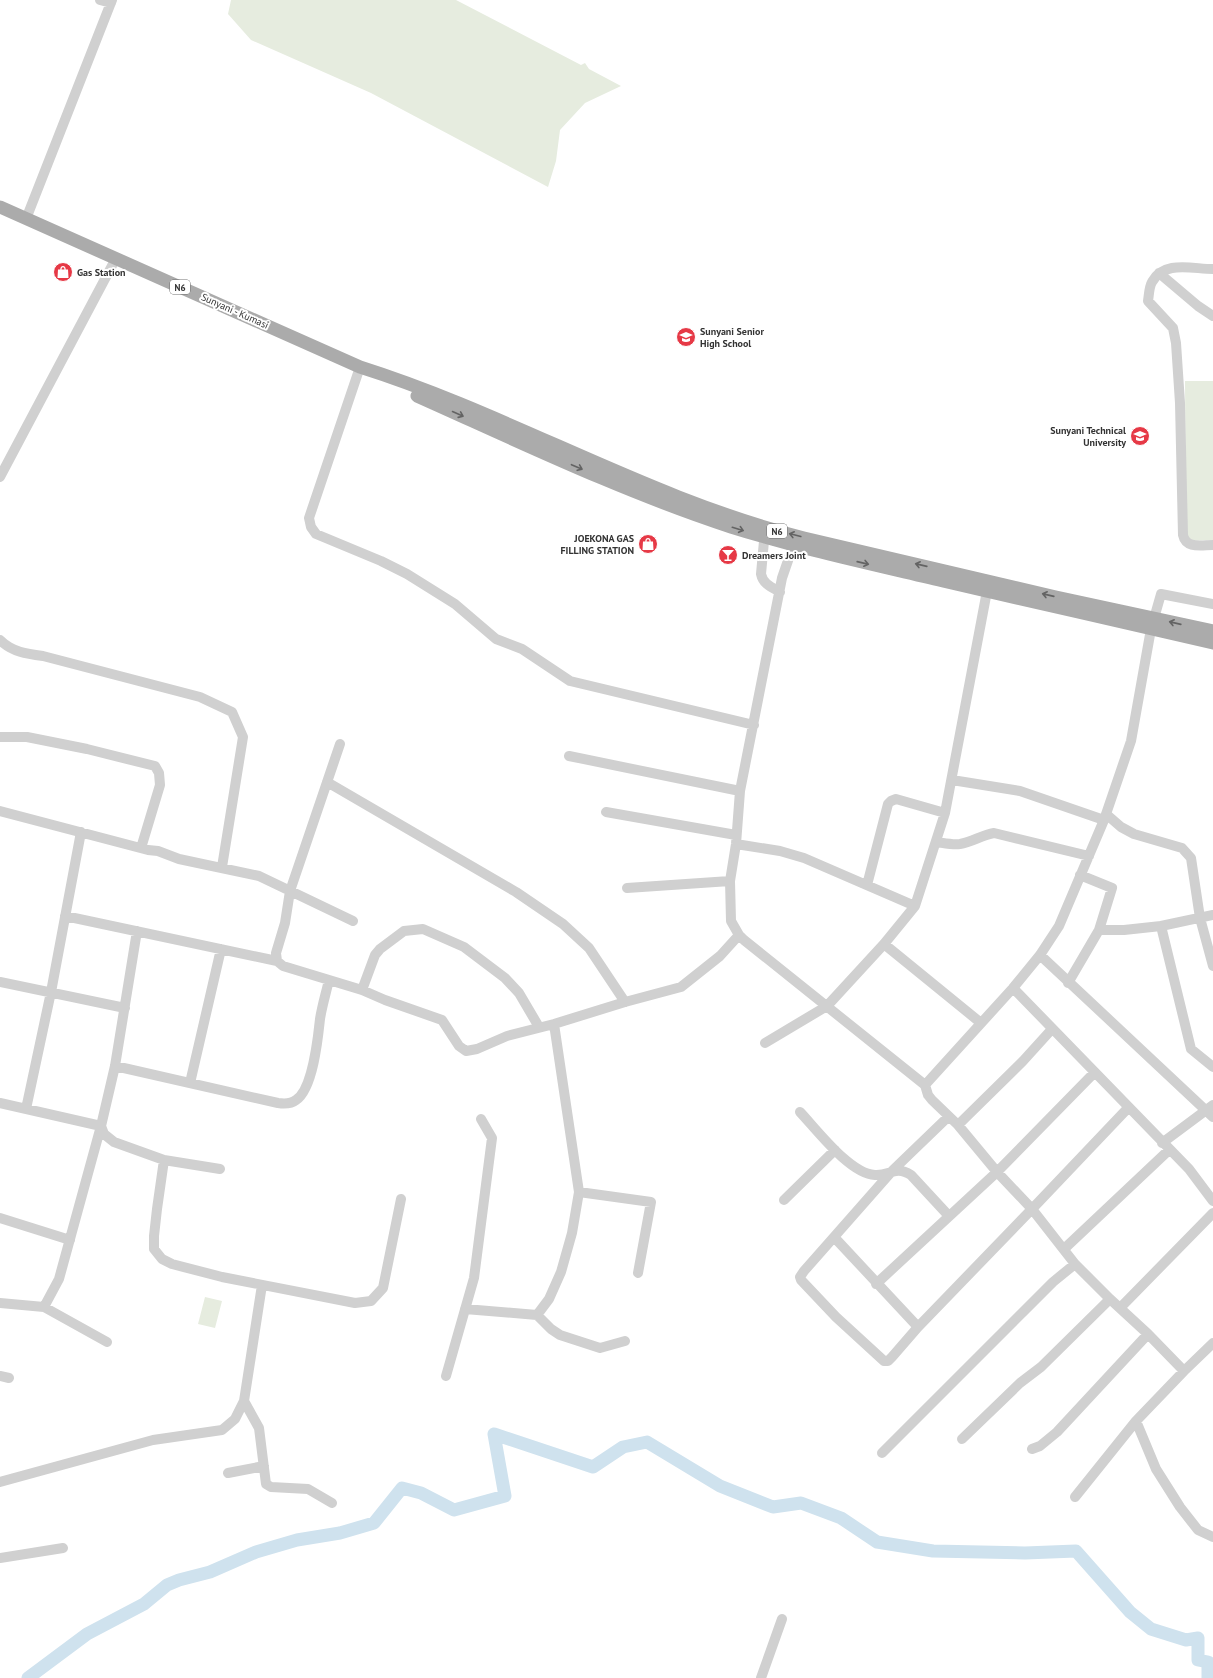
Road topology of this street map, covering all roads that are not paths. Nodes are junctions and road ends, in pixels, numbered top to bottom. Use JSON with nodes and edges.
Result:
{"nodes":[{"id":1,"x":100,"y":0,"type":"edge"},
{"id":2,"x":112,"y":1,"type":"edge"},
{"id":3,"x":0,"y":207,"type":"edge"},
{"id":4,"x":26,"y":219,"type":"junction"},
{"id":5,"x":115,"y":260,"type":"junction"},
{"id":6,"x":1213,"y":268,"type":"edge"},
{"id":7,"x":1159,"y":273,"type":"junction"},
{"id":8,"x":1213,"y":316,"type":"edge"},
{"id":9,"x":360,"y":367,"type":"junction"},
{"id":10,"x":0,"y":477,"type":"edge"},
{"id":11,"x":765,"y":533,"type":"junction"},
{"id":12,"x":1213,"y":545,"type":"edge"},
{"id":13,"x":793,"y":546,"type":"junction"},
{"id":14,"x":987,"y":591,"type":"junction"},
{"id":15,"x":780,"y":592,"type":"junction"},
{"id":16,"x":1213,"y":604,"type":"edge"},
{"id":17,"x":1153,"y":623,"type":"junction"},
{"id":18,"x":1213,"y":631,"type":"edge"},
{"id":19,"x":0,"y":640,"type":"edge"},
{"id":20,"x":1213,"y":643,"type":"edge"},
{"id":21,"x":754,"y":725,"type":"junction"},
{"id":22,"x":0,"y":737,"type":"edge"},
{"id":23,"x":340,"y":744,"type":"dead end"},
{"id":24,"x":569,"y":756,"type":"dead end"},
{"id":25,"x":952,"y":780,"type":"junction"},
{"id":26,"x":327,"y":782,"type":"junction"},
{"id":27,"x":740,"y":791,"type":"junction"},
{"id":28,"x":0,"y":811,"type":"edge"},
{"id":29,"x":606,"y":812,"type":"dead end"},
{"id":30,"x":945,"y":813,"type":"junction"},
{"id":31,"x":1105,"y":817,"type":"junction"},
{"id":32,"x":81,"y":832,"type":"junction"},
{"id":33,"x":736,"y":840,"type":"junction"},
{"id":34,"x":937,"y":842,"type":"junction"},
{"id":35,"x":141,"y":848,"type":"junction"},
{"id":36,"x":1089,"y":856,"type":"junction"},
{"id":37,"x":222,"y":867,"type":"junction"},
{"id":38,"x":1080,"y":875,"type":"junction"},
{"id":39,"x":730,"y":881,"type":"junction"},
{"id":40,"x":867,"y":885,"type":"junction"},
{"id":41,"x":627,"y":888,"type":"dead end"},
{"id":42,"x":290,"y":891,"type":"junction"},
{"id":43,"x":915,"y":906,"type":"junction"},
{"id":44,"x":1213,"y":915,"type":"edge"},
{"id":45,"x":65,"y":916,"type":"junction"},
{"id":46,"x":1200,"y":918,"type":"junction"},
{"id":47,"x":353,"y":921,"type":"dead end"},
{"id":48,"x":1161,"y":926,"type":"junction"},
{"id":49,"x":1099,"y":930,"type":"junction"},
{"id":50,"x":137,"y":931,"type":"junction"},
{"id":51,"x":739,"y":935,"type":"junction"},
{"id":52,"x":884,"y":944,"type":"junction"},
{"id":53,"x":221,"y":949,"type":"junction"},
{"id":54,"x":1040,"y":955,"type":"junction"},
{"id":55,"x":277,"y":961,"type":"junction"},
{"id":56,"x":1213,"y":966,"type":"edge"},
{"id":57,"x":329,"y":980,"type":"junction"},
{"id":58,"x":0,"y":982,"type":"edge"},
{"id":59,"x":1068,"y":983,"type":"junction"},
{"id":60,"x":1013,"y":988,"type":"junction"},
{"id":61,"x":362,"y":990,"type":"junction"},
{"id":62,"x":51,"y":992,"type":"junction"},
{"id":63,"x":625,"y":1002,"type":"junction"},
{"id":64,"x":827,"y":1006,"type":"junction"},
{"id":65,"x":125,"y":1008,"type":"junction"},
{"id":66,"x":981,"y":1022,"type":"junction"},
{"id":67,"x":554,"y":1024,"type":"junction"},
{"id":68,"x":539,"y":1027,"type":"junction"},
{"id":69,"x":1052,"y":1029,"type":"junction"},
{"id":70,"x":765,"y":1043,"type":"dead end"},
{"id":71,"x":115,"y":1066,"type":"junction"},
{"id":72,"x":1213,"y":1067,"type":"edge"},
{"id":73,"x":1094,"y":1073,"type":"junction"},
{"id":74,"x":190,"y":1083,"type":"junction"},
{"id":75,"x":924,"y":1086,"type":"junction"},
{"id":76,"x":0,"y":1103,"type":"edge"},
{"id":77,"x":1128,"y":1108,"type":"junction"},
{"id":78,"x":26,"y":1109,"type":"junction"},
{"id":79,"x":1211,"y":1111,"type":"edge"},
{"id":80,"x":800,"y":1112,"type":"dead end"},
{"id":81,"x":948,"y":1117,"type":"junction"},
{"id":82,"x":481,"y":1119,"type":"dead end"},
{"id":83,"x":958,"y":1125,"type":"junction"},
{"id":84,"x":101,"y":1126,"type":"junction"},
{"id":85,"x":1165,"y":1146,"type":"junction"},
{"id":86,"x":835,"y":1150,"type":"junction"},
{"id":87,"x":164,"y":1160,"type":"junction"},
{"id":88,"x":220,"y":1169,"type":"dead end"},
{"id":89,"x":893,"y":1170,"type":"junction"},
{"id":90,"x":997,"y":1172,"type":"junction"},
{"id":91,"x":579,"y":1192,"type":"junction"},
{"id":92,"x":401,"y":1199,"type":"dead end"},
{"id":93,"x":784,"y":1200,"type":"dead end"},
{"id":94,"x":1213,"y":1201,"type":"edge"},
{"id":95,"x":1032,"y":1209,"type":"junction"},
{"id":96,"x":1213,"y":1213,"type":"edge"},
{"id":97,"x":948,"y":1215,"type":"junction"},
{"id":98,"x":0,"y":1218,"type":"edge"},
{"id":99,"x":834,"y":1237,"type":"junction"},
{"id":100,"x":70,"y":1240,"type":"junction"},
{"id":101,"x":1064,"y":1249,"type":"junction"},
{"id":102,"x":1075,"y":1264,"type":"junction"},
{"id":103,"x":638,"y":1273,"type":"dead end"},
{"id":104,"x":876,"y":1284,"type":"junction"},
{"id":105,"x":262,"y":1286,"type":"junction"},
{"id":106,"x":1110,"y":1299,"type":"junction"},
{"id":107,"x":0,"y":1303,"type":"edge"},
{"id":108,"x":44,"y":1308,"type":"junction"},
{"id":109,"x":1120,"y":1308,"type":"junction"},
{"id":110,"x":465,"y":1309,"type":"junction"},
{"id":111,"x":537,"y":1315,"type":"junction"},
{"id":112,"x":918,"y":1327,"type":"junction"},
{"id":113,"x":1148,"y":1334,"type":"junction"},
{"id":114,"x":625,"y":1341,"type":"dead end"},
{"id":115,"x":107,"y":1342,"type":"dead end"},
{"id":116,"x":1213,"y":1343,"type":"edge"},
{"id":117,"x":1184,"y":1371,"type":"junction"},
{"id":118,"x":446,"y":1376,"type":"dead end"},
{"id":119,"x":244,"y":1401,"type":"junction"},
{"id":120,"x":1136,"y":1421,"type":"junction"},
{"id":121,"x":962,"y":1439,"type":"dead end"},
{"id":122,"x":1032,"y":1449,"type":"dead end"},
{"id":123,"x":882,"y":1453,"type":"dead end"},
{"id":124,"x":264,"y":1466,"type":"junction"},
{"id":125,"x":228,"y":1473,"type":"dead end"},
{"id":126,"x":0,"y":1482,"type":"edge"},
{"id":127,"x":1075,"y":1497,"type":"dead end"},
{"id":128,"x":332,"y":1504,"type":"dead end"},
{"id":129,"x":1213,"y":1537,"type":"edge"},
{"id":130,"x":63,"y":1548,"type":"dead end"},
{"id":131,"x":0,"y":1558,"type":"edge"},
{"id":132,"x":782,"y":1619,"type":"dead end"},
{"id":133,"x":761,"y":1678,"type":"edge"}],
"edges":[{"from":1,"to":2,"type":"street"},
{"from":2,"to":4,"type":"street"},
{"from":3,"to":4,"type":"main road","name":"Sunyani - Kumasi","number":"N6"},
{"from":4,"to":5,"type":"main road","name":"Sunyani - Kumasi","number":"N6"},
{"from":5,"to":9,"type":"main road","name":"Sunyani - Kumasi","number":"N6"},
{"from":5,"to":10,"type":"street"},
{"from":6,"to":7,"type":"street"},
{"from":7,"to":8,"type":"street"},
{"from":7,"to":12,"type":"street"},
{"from":9,"to":11,"type":"main road","number":"N6"},
{"from":9,"to":21,"type":"street"},
{"from":11,"to":13,"type":"main road","number":"N6"},
{"from":11,"to":15,"type":"street"},
{"from":17,"to":11,"type":"main road","number":"N6","one_way":true},
{"from":13,"to":14,"type":"main road","number":"N6","one_way":true},
{"from":13,"to":15,"type":"street"},
{"from":14,"to":17,"type":"main road","number":"N6"},
{"from":14,"to":25,"type":"street"},
{"from":15,"to":21,"type":"street"},
{"from":16,"to":17,"type":"street"},
{"from":18,"to":17,"type":"main road","number":"N6","one_way":true},
{"from":17,"to":20,"type":"main road","number":"N6"},
{"from":17,"to":31,"type":"street"},
{"from":19,"to":37,"type":"street"},
{"from":21,"to":27,"type":"street"},
{"from":22,"to":35,"type":"street"},
{"from":23,"to":26,"type":"street"},
{"from":24,"to":27,"type":"street"},
{"from":25,"to":30,"type":"street"},
{"from":25,"to":31,"type":"street"},
{"from":26,"to":42,"type":"street"},
{"from":26,"to":63,"type":"street"},
{"from":27,"to":33,"type":"street"},
{"from":28,"to":32,"type":"street"},
{"from":29,"to":33,"type":"street"},
{"from":30,"to":34,"type":"street"},
{"from":30,"to":40,"type":"street"},
{"from":31,"to":36,"type":"street"},
{"from":31,"to":46,"type":"street"},
{"from":32,"to":35,"type":"street"},
{"from":32,"to":45,"type":"street"},
{"from":33,"to":39,"type":"street"},
{"from":33,"to":40,"type":"street"},
{"from":34,"to":36,"type":"street"},
{"from":34,"to":43,"type":"street"},
{"from":35,"to":37,"type":"street"},
{"from":36,"to":38,"type":"street"},
{"from":37,"to":42,"type":"street"},
{"from":38,"to":49,"type":"street"},
{"from":38,"to":54,"type":"street"},
{"from":39,"to":41,"type":"street"},
{"from":39,"to":51,"type":"street"},
{"from":40,"to":43,"type":"street"},
{"from":42,"to":47,"type":"street"},
{"from":42,"to":55,"type":"street"},
{"from":43,"to":52,"type":"street"},
{"from":44,"to":46,"type":"street"},
{"from":45,"to":50,"type":"street"},
{"from":45,"to":62,"type":"street"},
{"from":46,"to":48,"type":"street"},
{"from":46,"to":56,"type":"street"},
{"from":48,"to":49,"type":"street"},
{"from":48,"to":72,"type":"street"},
{"from":49,"to":59,"type":"street"},
{"from":50,"to":53,"type":"street"},
{"from":50,"to":65,"type":"street"},
{"from":51,"to":63,"type":"street"},
{"from":51,"to":64,"type":"street"},
{"from":52,"to":64,"type":"street"},
{"from":52,"to":66,"type":"street"},
{"from":53,"to":55,"type":"street"},
{"from":53,"to":74,"type":"street"},
{"from":54,"to":59,"type":"street"},
{"from":54,"to":60,"type":"street"},
{"from":55,"to":57,"type":"street"},
{"from":57,"to":61,"type":"street"},
{"from":57,"to":74,"type":"street"},
{"from":58,"to":62,"type":"street"},
{"from":59,"to":79,"type":"street"},
{"from":60,"to":66,"type":"street"},
{"from":60,"to":69,"type":"street"},
{"from":61,"to":68,"type":"street"},
{"from":61,"to":68,"type":"street"},
{"from":62,"to":65,"type":"street"},
{"from":62,"to":78,"type":"street"},
{"from":63,"to":67,"type":"street"},
{"from":64,"to":70,"type":"street"},
{"from":64,"to":75,"type":"street"},
{"from":65,"to":71,"type":"street"},
{"from":66,"to":75,"type":"street"},
{"from":67,"to":68,"type":"street"},
{"from":67,"to":91,"type":"street"},
{"from":69,"to":73,"type":"street"},
{"from":69,"to":83,"type":"street"},
{"from":71,"to":74,"type":"street"},
{"from":71,"to":84,"type":"street"},
{"from":73,"to":77,"type":"street"},
{"from":73,"to":90,"type":"street"},
{"from":75,"to":81,"type":"street"},
{"from":76,"to":78,"type":"street"},
{"from":77,"to":85,"type":"street"},
{"from":77,"to":95,"type":"street"},
{"from":78,"to":84,"type":"street"},
{"from":79,"to":85,"type":"street"},
{"from":80,"to":86,"type":"street"},
{"from":81,"to":83,"type":"street"},
{"from":81,"to":89,"type":"street"},
{"from":82,"to":110,"type":"street"},
{"from":83,"to":90,"type":"street"},
{"from":84,"to":87,"type":"street"},
{"from":84,"to":100,"type":"street"},
{"from":85,"to":94,"type":"street"},
{"from":85,"to":101,"type":"street"},
{"from":86,"to":89,"type":"street"},
{"from":86,"to":93,"type":"street"},
{"from":87,"to":88,"type":"street"},
{"from":87,"to":105,"type":"street"},
{"from":89,"to":97,"type":"street"},
{"from":89,"to":99,"type":"street"},
{"from":90,"to":95,"type":"street"},
{"from":90,"to":97,"type":"street"},
{"from":91,"to":103,"type":"street"},
{"from":91,"to":111,"type":"street"},
{"from":92,"to":105,"type":"street"},
{"from":95,"to":101,"type":"street"},
{"from":95,"to":112,"type":"street"},
{"from":96,"to":109,"type":"street"},
{"from":97,"to":104,"type":"street"},
{"from":98,"to":100,"type":"street"},
{"from":99,"to":104,"type":"street"},
{"from":99,"to":112,"type":"street"},
{"from":100,"to":108,"type":"street"},
{"from":101,"to":102,"type":"street"},
{"from":102,"to":106,"type":"street"},
{"from":102,"to":123,"type":"street"},
{"from":104,"to":112,"type":"street"},
{"from":105,"to":119,"type":"street"},
{"from":106,"to":109,"type":"street"},
{"from":106,"to":121,"type":"street"},
{"from":107,"to":108,"type":"street"},
{"from":108,"to":115,"type":"street"},
{"from":109,"to":113,"type":"street"},
{"from":110,"to":111,"type":"street"},
{"from":110,"to":118,"type":"street"},
{"from":111,"to":114,"type":"street"},
{"from":113,"to":117,"type":"street"},
{"from":113,"to":122,"type":"street"},
{"from":116,"to":117,"type":"street"},
{"from":117,"to":120,"type":"street"},
{"from":119,"to":124,"type":"street"},
{"from":119,"to":126,"type":"street"},
{"from":120,"to":127,"type":"street"},
{"from":120,"to":129,"type":"street"},
{"from":124,"to":125,"type":"street"},
{"from":124,"to":128,"type":"street"},
{"from":130,"to":131,"type":"street"},
{"from":132,"to":133,"type":"street"}]}
